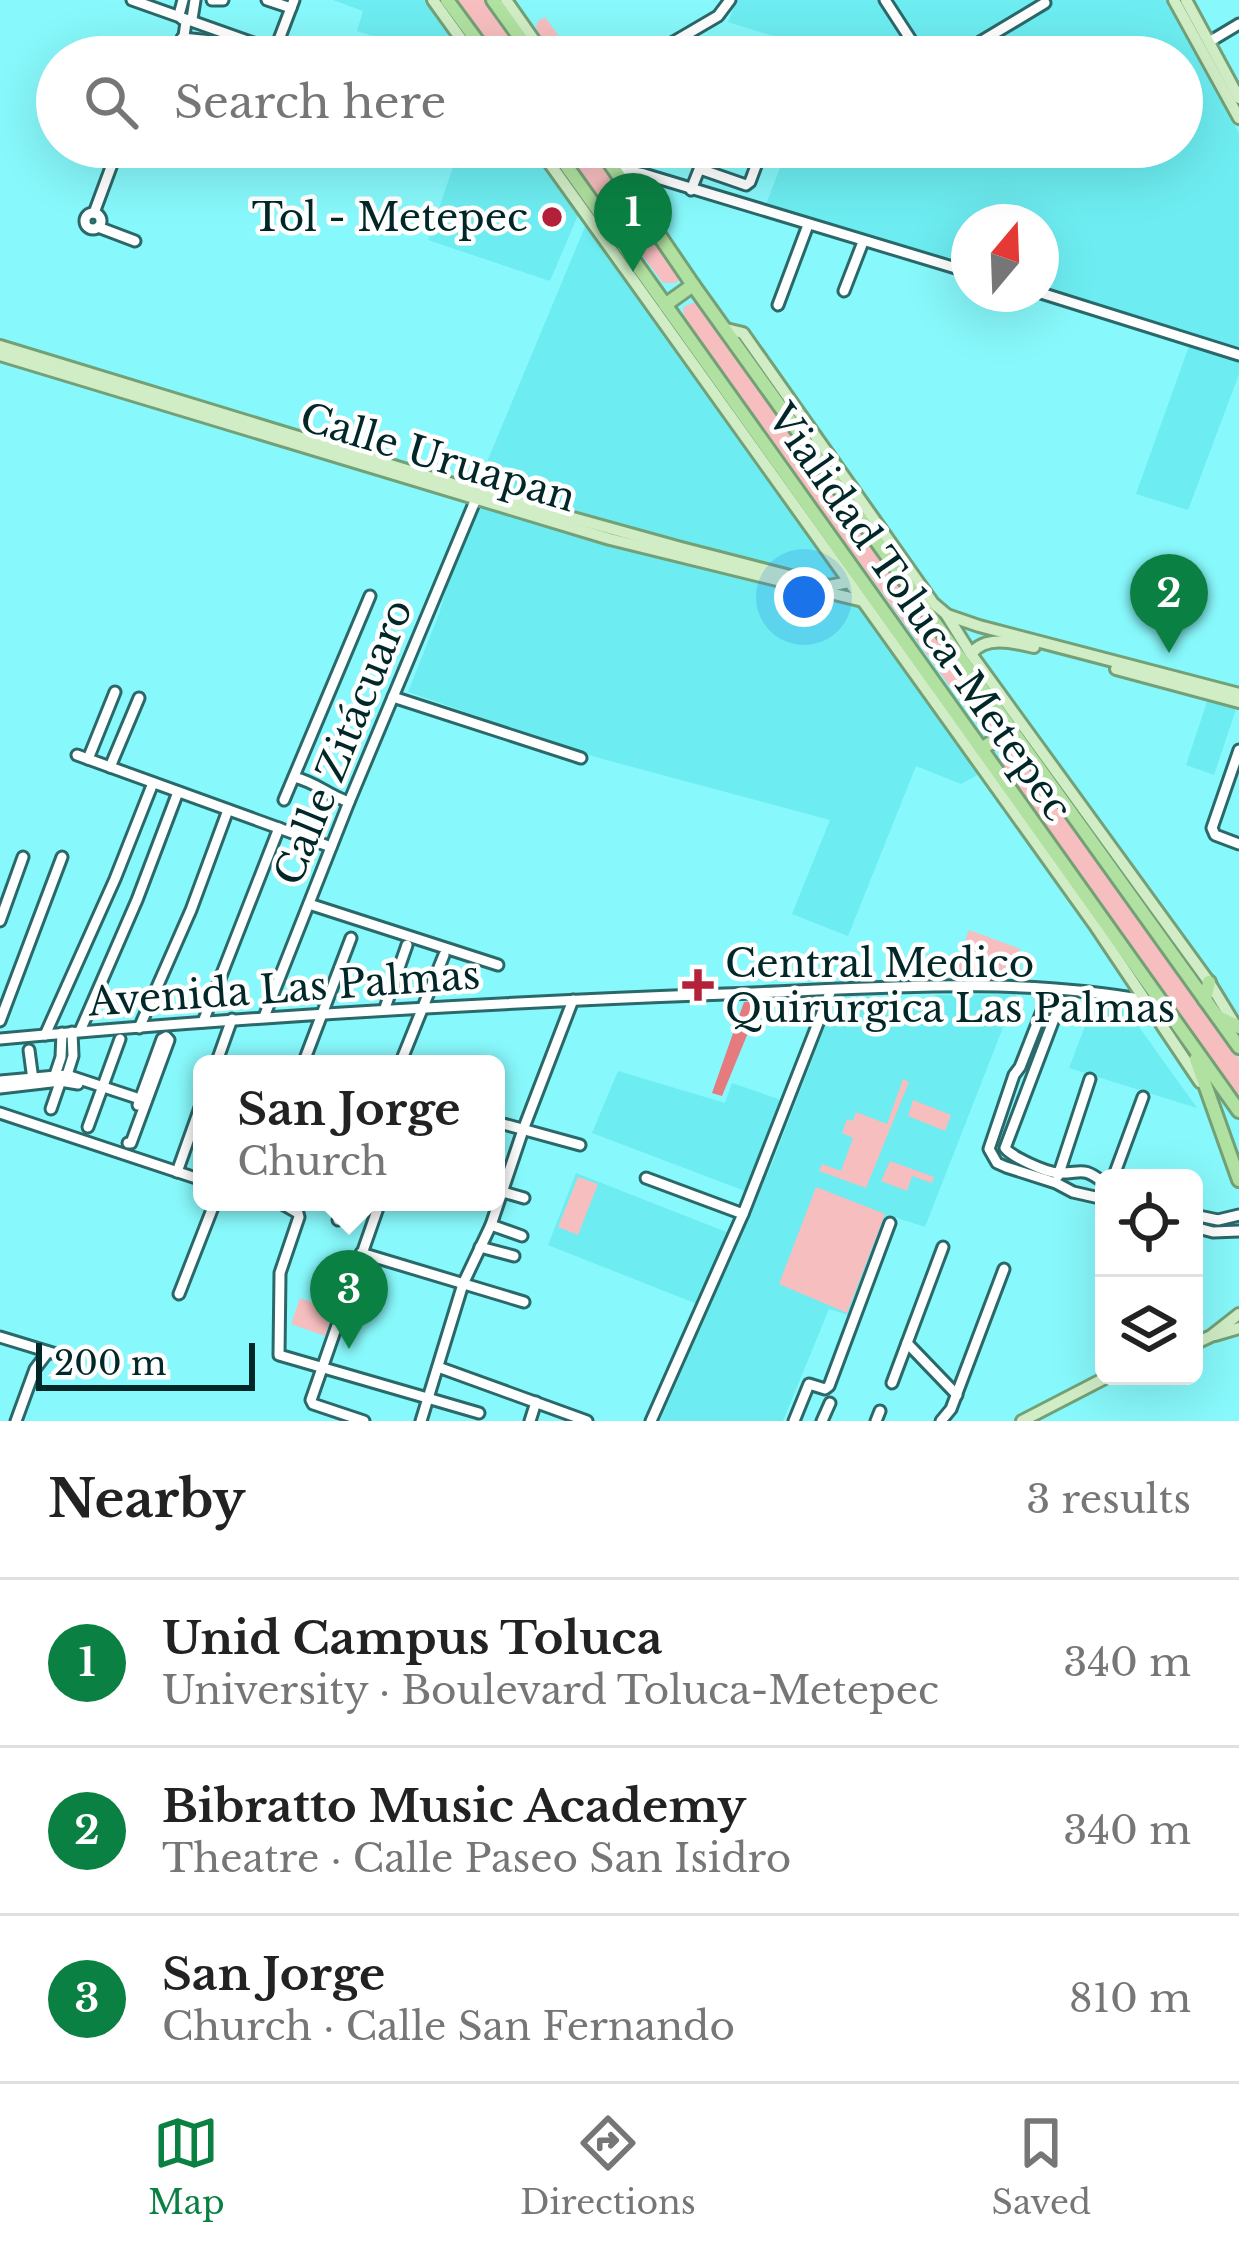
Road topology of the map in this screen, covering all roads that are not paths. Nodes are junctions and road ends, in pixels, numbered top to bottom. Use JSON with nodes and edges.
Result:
{"nodes":[{"id":1,"x":132,"y":0,"type":"edge"},
{"id":2,"x":182,"y":0,"type":"edge"},
{"id":3,"x":195,"y":0,"type":"edge"},
{"id":4,"x":212,"y":0,"type":"edge"},
{"id":5,"x":223,"y":0,"type":"edge"},
{"id":6,"x":267,"y":0,"type":"edge"},
{"id":7,"x":493,"y":0,"type":"edge"},
{"id":8,"x":506,"y":0,"type":"edge"},
{"id":9,"x":730,"y":0,"type":"edge"},
{"id":10,"x":885,"y":0,"type":"edge"},
{"id":11,"x":1174,"y":0,"type":"edge"},
{"id":12,"x":1186,"y":0,"type":"edge"},
{"id":13,"x":1046,"y":2,"type":"edge"},
{"id":14,"x":293,"y":4,"type":"edge"},
{"id":15,"x":447,"y":9,"type":"edge"},
{"id":16,"x":186,"y":19,"type":"junction"},
{"id":17,"x":1239,"y":24,"type":"edge"},
{"id":18,"x":182,"y":36,"type":"edge"},
{"id":19,"x":235,"y":36,"type":"edge"},
{"id":20,"x":280,"y":36,"type":"edge"},
{"id":21,"x":462,"y":36,"type":"edge"},
{"id":22,"x":471,"y":36,"type":"edge"},
{"id":23,"x":519,"y":36,"type":"edge"},
{"id":24,"x":531,"y":36,"type":"edge"},
{"id":25,"x":687,"y":36,"type":"edge"},
{"id":26,"x":908,"y":36,"type":"edge"},
{"id":27,"x":990,"y":36,"type":"edge"},
{"id":28,"x":1194,"y":36,"type":"edge"},
{"id":29,"x":1209,"y":42,"type":"junction"},
{"id":30,"x":1203,"y":53,"type":"edge"},
{"id":31,"x":1239,"y":98,"type":"edge"},
{"id":32,"x":1239,"y":118,"type":"edge"},
{"id":33,"x":111,"y":168,"type":"edge"},
{"id":34,"x":555,"y":168,"type":"edge"},
{"id":35,"x":566,"y":168,"type":"edge"},
{"id":36,"x":615,"y":168,"type":"edge"},
{"id":37,"x":617,"y":168,"type":"edge"},
{"id":38,"x":754,"y":168,"type":"edge"},
{"id":39,"x":703,"y":170,"type":"joint"},
{"id":40,"x":695,"y":191,"type":"junction"},
{"id":41,"x":598,"y":220,"type":"junction"},
{"id":42,"x":808,"y":225,"type":"junction"},
{"id":43,"x":135,"y":242,"type":"dead end"},
{"id":44,"x":863,"y":242,"type":"junction"},
{"id":45,"x":951,"y":267,"type":"edge"},
{"id":46,"x":693,"y":285,"type":"junction"},
{"id":47,"x":844,"y":291,"type":"dead end"},
{"id":48,"x":1059,"y":299,"type":"edge"},
{"id":49,"x":665,"y":305,"type":"junction"},
{"id":50,"x":778,"y":305,"type":"dead end"},
{"id":51,"x":0,"y":346,"type":"edge"},
{"id":52,"x":1239,"y":355,"type":"edge"},
{"id":53,"x":0,"y":356,"type":"edge"},
{"id":54,"x":281,"y":436,"type":"junction"},
{"id":55,"x":477,"y":496,"type":"junction"},
{"id":56,"x":832,"y":549,"type":"junction"},
{"id":57,"x":849,"y":582,"type":"junction"},
{"id":58,"x":370,"y":596,"type":"dead end"},
{"id":59,"x":862,"y":602,"type":"junction"},
{"id":60,"x":926,"y":602,"type":"junction"},
{"id":61,"x":946,"y":614,"type":"junction"},
{"id":62,"x":950,"y":644,"type":"junction"},
{"id":63,"x":969,"y":651,"type":"junction"},
{"id":64,"x":970,"y":672,"type":"junction"},
{"id":65,"x":115,"y":692,"type":"dead end"},
{"id":66,"x":139,"y":698,"type":"dead end"},
{"id":67,"x":393,"y":698,"type":"junction"},
{"id":68,"x":1239,"y":698,"type":"edge"},
{"id":69,"x":1011,"y":730,"type":"junction"},
{"id":70,"x":1239,"y":751,"type":"edge"},
{"id":71,"x":580,"y":758,"type":"dead end"},
{"id":72,"x":986,"y":763,"type":"junction"},
{"id":73,"x":110,"y":767,"type":"junction"},
{"id":74,"x":294,"y":777,"type":"junction"},
{"id":75,"x":153,"y":782,"type":"junction"},
{"id":76,"x":178,"y":792,"type":"junction"},
{"id":77,"x":284,"y":800,"type":"dead end"},
{"id":78,"x":349,"y":802,"type":"junction"},
{"id":79,"x":228,"y":810,"type":"junction"},
{"id":80,"x":279,"y":828,"type":"junction"},
{"id":81,"x":1239,"y":844,"type":"edge"},
{"id":82,"x":331,"y":847,"type":"junction"},
{"id":83,"x":23,"y":857,"type":"dead end"},
{"id":84,"x":62,"y":857,"type":"dead end"},
{"id":85,"x":309,"y":904,"type":"junction"},
{"id":86,"x":1091,"y":905,"type":"junction"},
{"id":87,"x":0,"y":921,"type":"edge"},
{"id":88,"x":1094,"y":924,"type":"junction"},
{"id":89,"x":351,"y":938,"type":"dead end"},
{"id":90,"x":407,"y":945,"type":"dead end"},
{"id":91,"x":444,"y":956,"type":"dead end"},
{"id":92,"x":498,"y":965,"type":"dead end"},
{"id":93,"x":1209,"y":982,"type":"junction"},
{"id":94,"x":1141,"y":983,"type":"junction"},
{"id":95,"x":831,"y":990,"type":"junction"},
{"id":96,"x":573,"y":1000,"type":"junction"},
{"id":97,"x":1146,"y":1000,"type":"junction"},
{"id":98,"x":1205,"y":1000,"type":"junction"},
{"id":99,"x":1161,"y":1002,"type":"junction"},
{"id":100,"x":423,"y":1006,"type":"junction"},
{"id":101,"x":385,"y":1008,"type":"junction"},
{"id":102,"x":323,"y":1013,"type":"junction"},
{"id":103,"x":264,"y":1017,"type":"junction"},
{"id":104,"x":1217,"y":1017,"type":"junction"},
{"id":105,"x":232,"y":1019,"type":"junction"},
{"id":106,"x":0,"y":1021,"type":"edge"},
{"id":107,"x":203,"y":1022,"type":"junction"},
{"id":108,"x":1237,"y":1025,"type":"edge"},
{"id":109,"x":139,"y":1028,"type":"junction"},
{"id":110,"x":71,"y":1032,"type":"junction"},
{"id":111,"x":45,"y":1035,"type":"junction"},
{"id":112,"x":0,"y":1039,"type":"edge"},
{"id":113,"x":120,"y":1039,"type":"dead end"},
{"id":114,"x":1189,"y":1041,"type":"junction"},
{"id":115,"x":1239,"y":1047,"type":"edge"},
{"id":116,"x":29,"y":1050,"type":"dead end"},
{"id":117,"x":219,"y":1055,"type":"edge"},
{"id":118,"x":307,"y":1055,"type":"edge"},
{"id":119,"x":404,"y":1055,"type":"edge"},
{"id":120,"x":1020,"y":1067,"type":"junction"},
{"id":121,"x":1032,"y":1072,"type":"junction"},
{"id":122,"x":61,"y":1076,"type":"junction"},
{"id":123,"x":1090,"y":1079,"type":"dead end"},
{"id":124,"x":33,"y":1081,"type":"junction"},
{"id":125,"x":0,"y":1085,"type":"edge"},
{"id":126,"x":102,"y":1089,"type":"junction"},
{"id":127,"x":1208,"y":1094,"type":"junction"},
{"id":128,"x":1008,"y":1096,"type":"junction"},
{"id":129,"x":1143,"y":1096,"type":"dead end"},
{"id":130,"x":1021,"y":1101,"type":"junction"},
{"id":131,"x":142,"y":1102,"type":"junction"},
{"id":132,"x":51,"y":1109,"type":"dead end"},
{"id":133,"x":1239,"y":1111,"type":"edge"},
{"id":134,"x":0,"y":1113,"type":"edge"},
{"id":135,"x":505,"y":1125,"type":"edge"},
{"id":136,"x":193,"y":1126,"type":"edge"},
{"id":137,"x":88,"y":1127,"type":"dead end"},
{"id":138,"x":524,"y":1130,"type":"junction"},
{"id":139,"x":580,"y":1145,"type":"dead end"},
{"id":140,"x":1116,"y":1169,"type":"edge"},
{"id":141,"x":176,"y":1172,"type":"junction"},
{"id":142,"x":193,"y":1177,"type":"edge"},
{"id":143,"x":646,"y":1178,"type":"dead end"},
{"id":144,"x":1057,"y":1178,"type":"junction"},
{"id":145,"x":1095,"y":1178,"type":"edge"},
{"id":146,"x":1239,"y":1180,"type":"edge"},
{"id":147,"x":505,"y":1184,"type":"edge"},
{"id":148,"x":505,"y":1193,"type":"edge"},
{"id":149,"x":1095,"y":1197,"type":"edge"},
{"id":150,"x":524,"y":1198,"type":"dead end"},
{"id":151,"x":211,"y":1211,"type":"edge"},
{"id":152,"x":295,"y":1211,"type":"edge"},
{"id":153,"x":342,"y":1211,"type":"edge"},
{"id":154,"x":377,"y":1211,"type":"edge"},
{"id":155,"x":496,"y":1211,"type":"edge"},
{"id":156,"x":743,"y":1214,"type":"junction"},
{"id":157,"x":1203,"y":1217,"type":"edge"},
{"id":158,"x":338,"y":1220,"type":"dead end"},
{"id":159,"x":1218,"y":1220,"type":"junction"},
{"id":160,"x":1238,"y":1222,"type":"edge"},
{"id":161,"x":890,"y":1223,"type":"dead end"},
{"id":162,"x":491,"y":1225,"type":"junction"},
{"id":163,"x":1203,"y":1229,"type":"edge"},
{"id":164,"x":1221,"y":1233,"type":"junction"},
{"id":165,"x":523,"y":1236,"type":"dead end"},
{"id":166,"x":480,"y":1247,"type":"junction"},
{"id":167,"x":943,"y":1247,"type":"dead end"},
{"id":168,"x":362,"y":1253,"type":"junction"},
{"id":169,"x":514,"y":1256,"type":"dead end"},
{"id":170,"x":1004,"y":1270,"type":"dead end"},
{"id":171,"x":463,"y":1284,"type":"junction"},
{"id":172,"x":179,"y":1294,"type":"dead end"},
{"id":173,"x":524,"y":1302,"type":"dead end"},
{"id":174,"x":1239,"y":1314,"type":"edge"},
{"id":175,"x":1239,"y":1328,"type":"edge"},
{"id":176,"x":0,"y":1336,"type":"edge"},
{"id":177,"x":1211,"y":1336,"type":"junction"},
{"id":178,"x":1203,"y":1340,"type":"edge"},
{"id":179,"x":907,"y":1343,"type":"junction"},
{"id":180,"x":47,"y":1352,"type":"junction"},
{"id":181,"x":69,"y":1358,"type":"dead end"},
{"id":182,"x":438,"y":1367,"type":"junction"},
{"id":183,"x":321,"y":1369,"type":"junction"},
{"id":184,"x":892,"y":1383,"type":"dead end"},
{"id":185,"x":1095,"y":1383,"type":"edge"},
{"id":186,"x":957,"y":1395,"type":"junction"},
{"id":187,"x":428,"y":1397,"type":"junction"},
{"id":188,"x":536,"y":1402,"type":"junction"},
{"id":189,"x":830,"y":1402,"type":"dead end"},
{"id":190,"x":479,"y":1413,"type":"dead end"},
{"id":191,"x":16,"y":1421,"type":"edge"},
{"id":192,"x":364,"y":1421,"type":"edge"},
{"id":193,"x":421,"y":1421,"type":"edge"},
{"id":194,"x":530,"y":1421,"type":"edge"},
{"id":195,"x":587,"y":1421,"type":"edge"},
{"id":196,"x":652,"y":1421,"type":"edge"},
{"id":197,"x":794,"y":1421,"type":"edge"},
{"id":198,"x":823,"y":1421,"type":"edge"},
{"id":199,"x":941,"y":1421,"type":"edge"},
{"id":200,"x":1022,"y":1421,"type":"edge"}],
"edges":[{"from":1,"to":16,"type":"street"},
{"from":2,"to":16,"type":"street"},
{"from":3,"to":16,"type":"street"},
{"from":4,"to":5,"type":"street"},
{"from":6,"to":14,"type":"street"},
{"from":7,"to":23,"type":"highway"},
{"from":8,"to":24,"type":"main road"},
{"from":9,"to":25,"type":"street"},
{"from":10,"to":26,"type":"street"},
{"from":11,"to":28,"type":"main road"},
{"from":12,"to":29,"type":"main road"},
{"from":13,"to":27,"type":"street"},
{"from":14,"to":20,"type":"street"},
{"from":15,"to":21,"type":"main road"},
{"from":15,"to":22,"type":"highway"},
{"from":16,"to":18,"type":"street"},
{"from":16,"to":19,"type":"street"},
{"from":17,"to":29,"type":"street"},
{"from":29,"to":31,"type":"main road"},
{"from":30,"to":32,"type":"main road"},
{"from":33,"to":43,"type":"street"},
{"from":34,"to":41,"type":"main road"},
{"from":35,"to":41,"type":"highway","name":"Vialidad Toluca-Metepec"},
{"from":36,"to":46,"type":"highway","name":"Vialidad Toluca-Metepec"},
{"from":37,"to":40,"type":"street"},
{"from":38,"to":39,"type":"street"},
{"from":39,"to":40,"type":"street"},
{"from":40,"to":42,"type":"street"},
{"from":41,"to":49,"type":"highway","name":"Vialidad Toluca-Metepec"},
{"from":41,"to":56,"type":"main road"},
{"from":42,"to":44,"type":"street"},
{"from":42,"to":50,"type":"street"},
{"from":44,"to":45,"type":"street"},
{"from":44,"to":47,"type":"street"},
{"from":46,"to":49,"type":"highway"},
{"from":46,"to":60,"type":"highway","name":"Vialidad Toluca-Metepec"},
{"from":48,"to":52,"type":"street"},
{"from":49,"to":56,"type":"highway","name":"Vialidad Toluca-Metepec"},
{"from":51,"to":54,"type":"main road","name":"Calle Uruapan"},
{"from":53,"to":54,"type":"main road","name":"Calle Uruapan"},
{"from":54,"to":55,"type":"main road","name":"Calle Uruapan"},
{"from":55,"to":57,"type":"main road","name":"Calle Uruapan"},
{"from":55,"to":59,"type":"main road","name":"Calle Uruapan"},
{"from":55,"to":67,"type":"street","name":"Calle Zitácuaro"},
{"from":56,"to":57,"type":"main road"},
{"from":56,"to":72,"type":"highway","name":"Vialidad Toluca-Metepec"},
{"from":57,"to":59,"type":"main road"},
{"from":58,"to":74,"type":"street"},
{"from":59,"to":72,"type":"main road"},
{"from":60,"to":61,"type":"main road"},
{"from":60,"to":62,"type":"highway","name":"Vialidad Toluca-Metepec"},
{"from":61,"to":63,"type":"main road"},
{"from":61,"to":68,"type":"main road"},
{"from":62,"to":63,"type":"highway"},
{"from":62,"to":64,"type":"highway","name":"Vialidad Toluca-Metepec"},
{"from":63,"to":64,"type":"highway"},
{"from":63,"to":68,"type":"main road"},
{"from":63,"to":93,"type":"main road"},
{"from":64,"to":69,"type":"highway","name":"Vialidad Toluca-Metepec"},
{"from":65,"to":73,"type":"street"},
{"from":66,"to":73,"type":"street"},
{"from":67,"to":71,"type":"street"},
{"from":67,"to":78,"type":"street","name":"Calle Zitácuaro"},
{"from":69,"to":72,"type":"highway"},
{"from":69,"to":98,"type":"highway","name":"Vialidad Toluca-Metepec"},
{"from":70,"to":81,"type":"street"},
{"from":72,"to":86,"type":"highway","name":"Vialidad Toluca-Metepec"},
{"from":72,"to":88,"type":"main road"},
{"from":73,"to":75,"type":"street"},
{"from":74,"to":77,"type":"street"},
{"from":74,"to":78,"type":"street"},
{"from":75,"to":76,"type":"street"},
{"from":75,"to":111,"type":"street"},
{"from":76,"to":79,"type":"street"},
{"from":76,"to":110,"type":"street"},
{"from":78,"to":82,"type":"street","name":"Calle Zitácuaro"},
{"from":79,"to":80,"type":"street"},
{"from":79,"to":109,"type":"street"},
{"from":80,"to":82,"type":"street"},
{"from":80,"to":107,"type":"street"},
{"from":82,"to":85,"type":"street","name":"Calle Zitácuaro"},
{"from":83,"to":87,"type":"street"},
{"from":84,"to":106,"type":"street"},
{"from":85,"to":92,"type":"street"},
{"from":85,"to":103,"type":"street","name":"Calle Zitácuaro"},
{"from":86,"to":88,"type":"highway"},
{"from":86,"to":94,"type":"highway","name":"Vialidad Toluca-Metepec"},
{"from":88,"to":94,"type":"main road"},
{"from":89,"to":102,"type":"street"},
{"from":90,"to":101,"type":"street"},
{"from":91,"to":100,"type":"street"},
{"from":93,"to":98,"type":"highway"},
{"from":93,"to":108,"type":"main road"},
{"from":94,"to":97,"type":"main road"},
{"from":94,"to":99,"type":"highway","name":"Vialidad Toluca-Metepec"},
{"from":95,"to":96,"type":"street","name":"Avenida Las Palmas"},
{"from":95,"to":97,"type":"street","name":"Avenida Las Palmas"},
{"from":95,"to":156,"type":"street"},
{"from":96,"to":100,"type":"street","name":"Avenida Las Palmas"},
{"from":96,"to":138,"type":"street"},
{"from":97,"to":99,"type":"street","name":"Avenida Las Palmas"},
{"from":97,"to":127,"type":"main road"},
{"from":98,"to":104,"type":"highway","name":"Vialidad Toluca-Metepec"},
{"from":99,"to":114,"type":"highway","name":"Vialidad Toluca-Metepec"},
{"from":100,"to":101,"type":"street","name":"Avenida Las Palmas"},
{"from":100,"to":119,"type":"street"},
{"from":101,"to":102,"type":"street","name":"Avenida Las Palmas"},
{"from":102,"to":103,"type":"street","name":"Avenida Las Palmas"},
{"from":102,"to":118,"type":"street"},
{"from":103,"to":105,"type":"street","name":"Avenida Las Palmas"},
{"from":104,"to":108,"type":"highway"},
{"from":104,"to":115,"type":"highway","name":"Vialidad Toluca-Metepec"},
{"from":105,"to":107,"type":"street","name":"Avenida Las Palmas"},
{"from":105,"to":117,"type":"street"},
{"from":107,"to":109,"type":"street","name":"Avenida Las Palmas"},
{"from":109,"to":110,"type":"street","name":"Avenida Las Palmas"},
{"from":110,"to":111,"type":"street","name":"Avenida Las Palmas"},
{"from":110,"to":122,"type":"street"},
{"from":111,"to":112,"type":"street","name":"Avenida Las Palmas"},
{"from":113,"to":126,"type":"street"},
{"from":114,"to":127,"type":"highway"},
{"from":114,"to":133,"type":"highway","name":"Vialidad Toluca-Metepec"},
{"from":116,"to":124,"type":"street"},
{"from":120,"to":121,"type":"street"},
{"from":120,"to":121,"type":"street"},
{"from":120,"to":128,"type":"street"},
{"from":121,"to":130,"type":"street"},
{"from":122,"to":124,"type":"street"},
{"from":122,"to":126,"type":"street"},
{"from":122,"to":132,"type":"street"},
{"from":123,"to":144,"type":"street"},
{"from":124,"to":125,"type":"street"},
{"from":126,"to":131,"type":"street"},
{"from":126,"to":137,"type":"street"},
{"from":127,"to":146,"type":"highway"},
{"from":128,"to":130,"type":"street"},
{"from":128,"to":144,"type":"street"},
{"from":129,"to":140,"type":"street"},
{"from":130,"to":144,"type":"street"},
{"from":131,"to":131,"type":"street"},
{"from":134,"to":141,"type":"street"},
{"from":135,"to":138,"type":"street"},
{"from":136,"to":141,"type":"street"},
{"from":138,"to":139,"type":"street"},
{"from":138,"to":147,"type":"street"},
{"from":141,"to":142,"type":"street"},
{"from":143,"to":156,"type":"street"},
{"from":144,"to":145,"type":"street"},
{"from":144,"to":149,"type":"street"},
{"from":148,"to":150,"type":"street"},
{"from":151,"to":172,"type":"street"},
{"from":152,"to":183,"type":"street"},
{"from":153,"to":158,"type":"street"},
{"from":154,"to":168,"type":"street"},
{"from":155,"to":162,"type":"street"},
{"from":156,"to":196,"type":"street"},
{"from":157,"to":159,"type":"street"},
{"from":159,"to":160,"type":"street"},
{"from":159,"to":164,"type":"street"},
{"from":160,"to":164,"type":"street"},
{"from":161,"to":197,"type":"street"},
{"from":162,"to":165,"type":"street"},
{"from":162,"to":166,"type":"street"},
{"from":163,"to":164,"type":"street"},
{"from":166,"to":169,"type":"street"},
{"from":166,"to":171,"type":"street"},
{"from":167,"to":179,"type":"street"},
{"from":168,"to":171,"type":"street"},
{"from":168,"to":183,"type":"street"},
{"from":170,"to":186,"type":"street"},
{"from":171,"to":173,"type":"street"},
{"from":171,"to":182,"type":"street"},
{"from":174,"to":177,"type":"main road"},
{"from":175,"to":177,"type":"main road"},
{"from":176,"to":180,"type":"street"},
{"from":177,"to":178,"type":"main road"},
{"from":179,"to":184,"type":"street"},
{"from":179,"to":186,"type":"street"},
{"from":180,"to":181,"type":"street"},
{"from":180,"to":191,"type":"street"},
{"from":182,"to":187,"type":"street"},
{"from":182,"to":188,"type":"street"},
{"from":183,"to":187,"type":"street"},
{"from":183,"to":192,"type":"street"},
{"from":185,"to":200,"type":"main road"},
{"from":186,"to":199,"type":"street"},
{"from":187,"to":190,"type":"street"},
{"from":187,"to":193,"type":"street"},
{"from":188,"to":194,"type":"street"},
{"from":188,"to":195,"type":"street"},
{"from":189,"to":198,"type":"street"}]}
